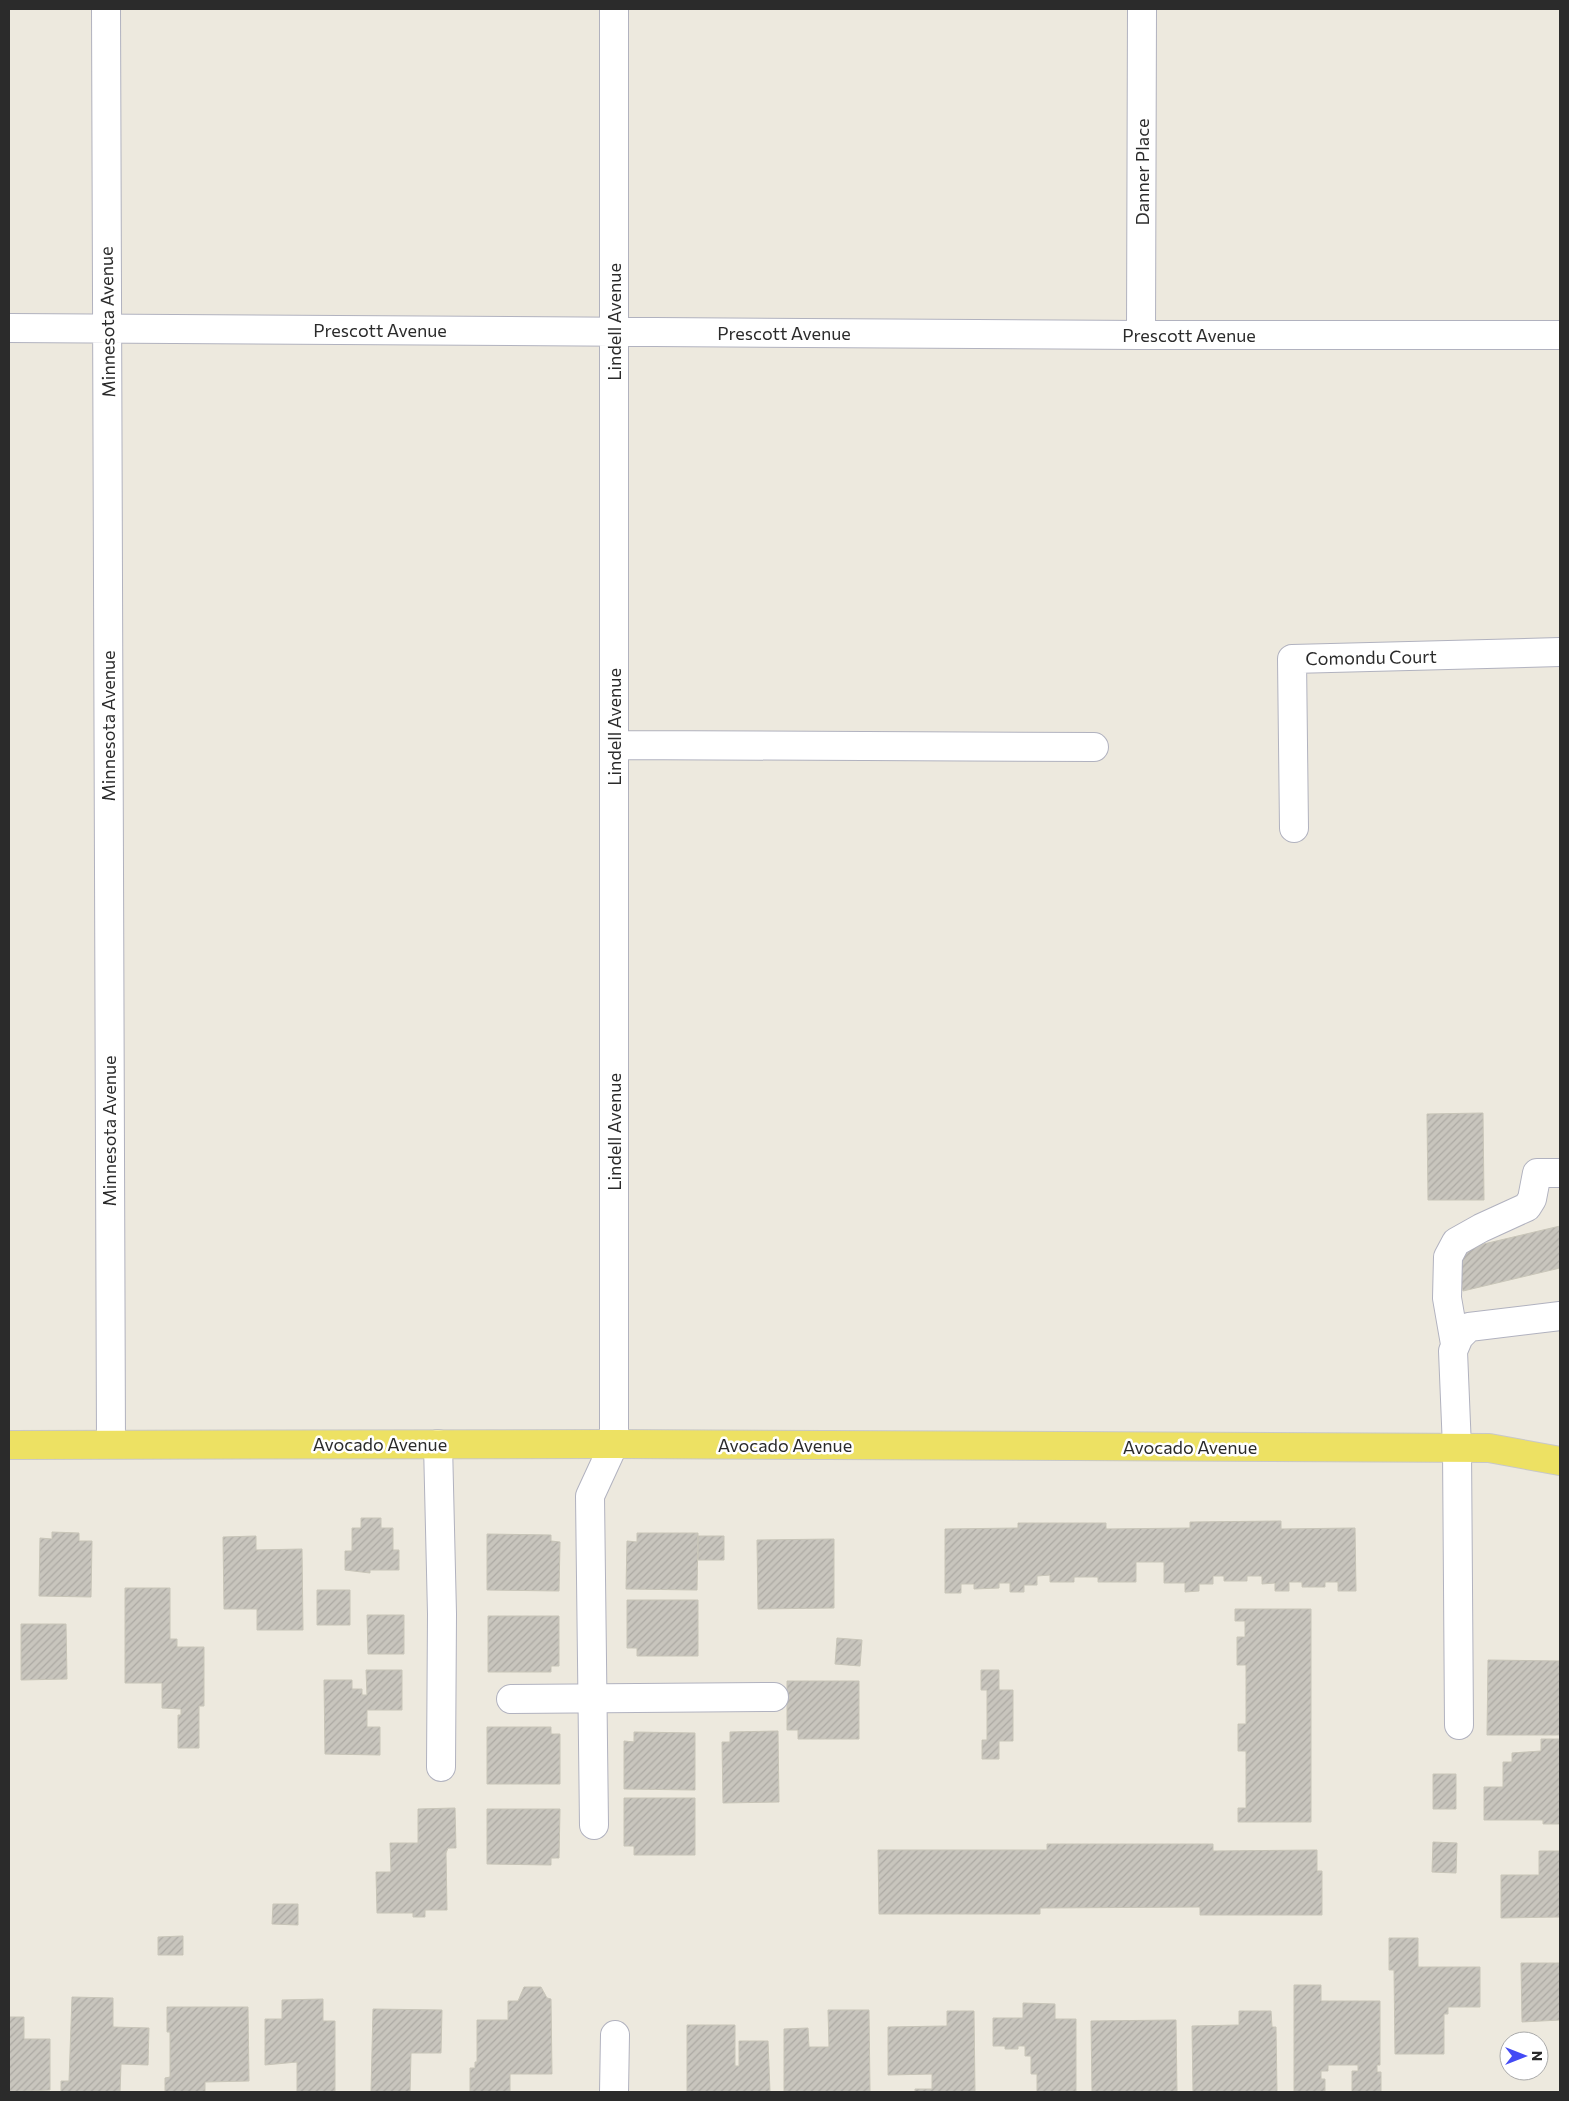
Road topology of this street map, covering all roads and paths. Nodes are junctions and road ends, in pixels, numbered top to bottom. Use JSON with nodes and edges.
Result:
{"nodes":[{"id":1,"x":106,"y":9,"type":"edge"},
{"id":2,"x":614,"y":9,"type":"edge"},
{"id":3,"x":1142,"y":9,"type":"edge"},
{"id":4,"x":106,"y":327,"type":"junction"},
{"id":5,"x":9,"y":328,"type":"edge"},
{"id":6,"x":614,"y":331,"type":"junction"},
{"id":7,"x":1141,"y":335,"type":"junction"},
{"id":8,"x":1560,"y":335,"type":"edge"},
{"id":9,"x":1560,"y":652,"type":"edge"},
{"id":10,"x":614,"y":746,"type":"junction"},
{"id":11,"x":1094,"y":748,"type":"dead end"},
{"id":12,"x":1294,"y":828,"type":"dead end"},
{"id":13,"x":1560,"y":1173,"type":"edge"},
{"id":14,"x":1560,"y":1316,"type":"edge"},
{"id":15,"x":1455,"y":1344,"type":"junction"},
{"id":16,"x":111,"y":1444,"type":"junction"},
{"id":17,"x":438,"y":1444,"type":"junction"},
{"id":18,"x":614,"y":1444,"type":"junction"},
{"id":19,"x":9,"y":1445,"type":"edge"},
{"id":20,"x":1458,"y":1448,"type":"junction"},
{"id":21,"x":1560,"y":1461,"type":"edge"},
{"id":22,"x":774,"y":1698,"type":"dead end"},
{"id":23,"x":511,"y":1700,"type":"dead end"},
{"id":24,"x":592,"y":1700,"type":"junction"},
{"id":25,"x":1459,"y":1725,"type":"dead end"},
{"id":26,"x":441,"y":1767,"type":"dead end"},
{"id":27,"x":594,"y":1825,"type":"dead end"},
{"id":28,"x":615,"y":2035,"type":"dead end"},
{"id":29,"x":614,"y":2092,"type":"edge"}],
"edges":[{"from":1,"to":4,"type":"street","name":"Minnesota Avenue"},
{"from":2,"to":6,"type":"street","name":"Lindell Avenue"},
{"from":3,"to":7,"type":"street","name":"Danner Place"},
{"from":4,"to":5,"type":"street","name":"Prescott Avenue"},
{"from":4,"to":6,"type":"street","name":"Prescott Avenue"},
{"from":4,"to":16,"type":"street","name":"Minnesota Avenue"},
{"from":6,"to":7,"type":"street","name":"Prescott Avenue"},
{"from":6,"to":10,"type":"street","name":"Lindell Avenue"},
{"from":7,"to":8,"type":"street","name":"Prescott Avenue"},
{"from":9,"to":12,"type":"street","name":"Comondu Court"},
{"from":10,"to":11,"type":"street"},
{"from":10,"to":18,"type":"street","name":"Lindell Avenue"},
{"from":13,"to":15,"type":"street"},
{"from":14,"to":15,"type":"street"},
{"from":15,"to":20,"type":"street"},
{"from":16,"to":17,"type":"main road","name":"Avocado Avenue"},
{"from":16,"to":19,"type":"main road","name":"Avocado Avenue"},
{"from":17,"to":18,"type":"main road","name":"Avocado Avenue"},
{"from":17,"to":26,"type":"street"},
{"from":18,"to":20,"type":"main road","name":"Avocado Avenue"},
{"from":18,"to":24,"type":"street"},
{"from":20,"to":21,"type":"main road","name":"Avocado Avenue"},
{"from":20,"to":25,"type":"street"},
{"from":22,"to":24,"type":"street"},
{"from":23,"to":24,"type":"street"},
{"from":24,"to":27,"type":"street"},
{"from":28,"to":29,"type":"street"}]}
